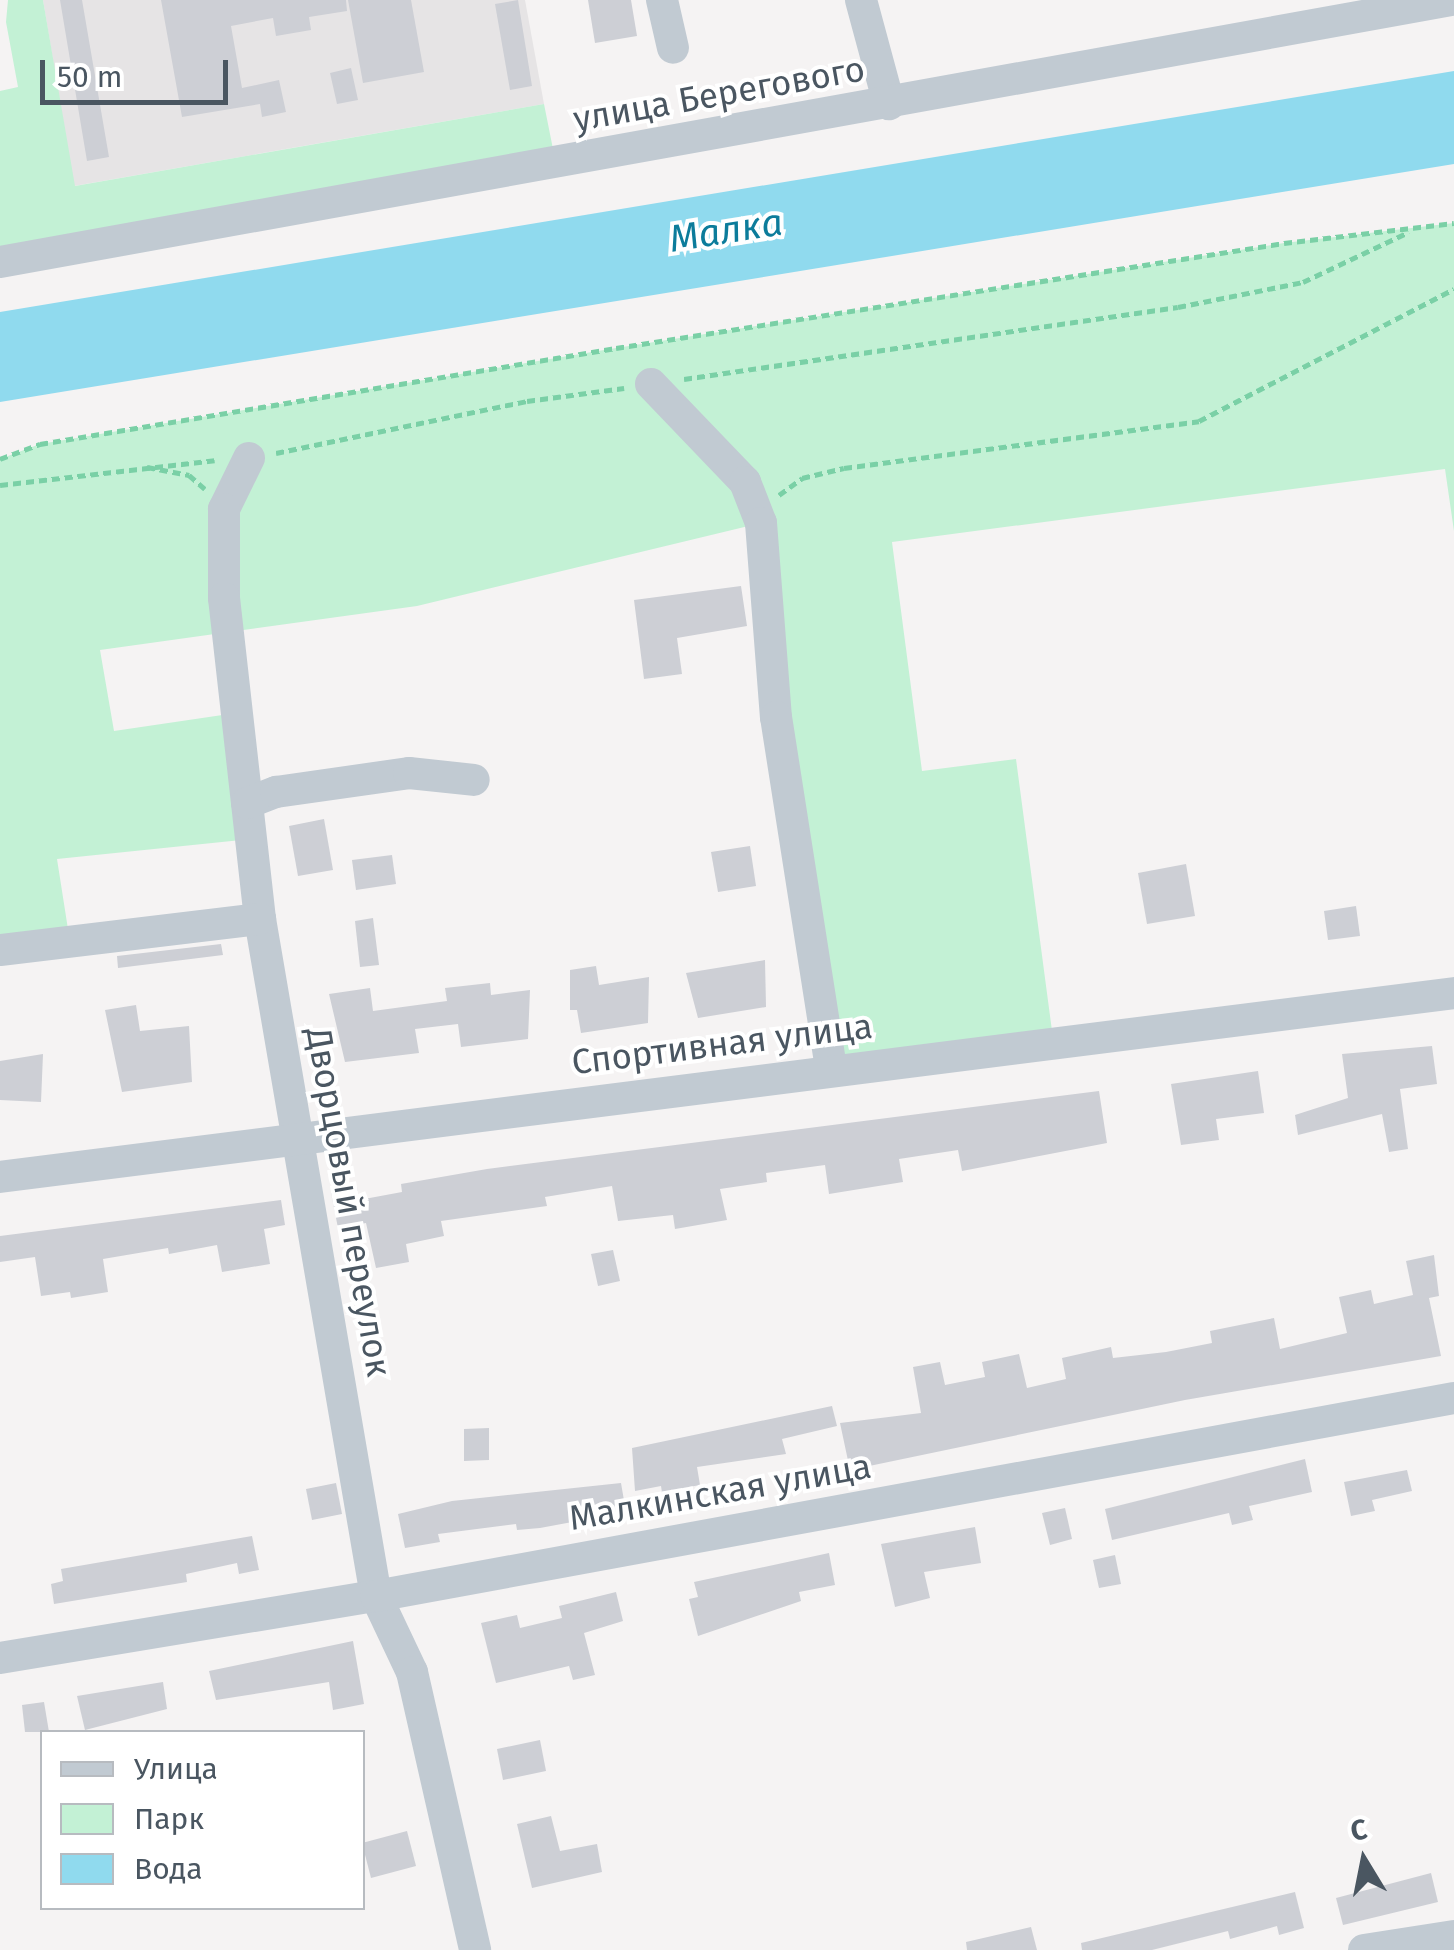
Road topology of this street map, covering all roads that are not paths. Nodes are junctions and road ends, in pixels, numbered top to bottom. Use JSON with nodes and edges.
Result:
{"nodes":[{"id":1,"x":662,"y":0,"type":"edge"},
{"id":2,"x":861,"y":0,"type":"edge"},
{"id":3,"x":1452,"y":0,"type":"edge"},
{"id":4,"x":1390,"y":6,"type":"edge"},
{"id":5,"x":673,"y":48,"type":"dead end"},
{"id":6,"x":889,"y":104,"type":"junction"},
{"id":7,"x":0,"y":262,"type":"edge"},
{"id":8,"x":652,"y":384,"type":"road end"},
{"id":9,"x":249,"y":458,"type":"road end"},
{"id":10,"x":474,"y":780,"type":"dead end"},
{"id":11,"x":246,"y":803,"type":"junction"},
{"id":12,"x":260,"y":919,"type":"junction"},
{"id":13,"x":0,"y":950,"type":"edge"},
{"id":14,"x":1454,"y":994,"type":"edge"},
{"id":15,"x":831,"y":1069,"type":"junction"},
{"id":16,"x":298,"y":1139,"type":"junction"},
{"id":17,"x":0,"y":1177,"type":"edge"},
{"id":18,"x":1454,"y":1398,"type":"edge"},
{"id":19,"x":376,"y":1596,"type":"junction"},
{"id":20,"x":0,"y":1658,"type":"edge"},
{"id":21,"x":1454,"y":1936,"type":"edge"},
{"id":22,"x":475,"y":1950,"type":"edge"},
{"id":23,"x":1364,"y":1950,"type":"edge"}],
"edges":[{"from":1,"to":5,"type":"street"},
{"from":2,"to":6,"type":"street"},
{"from":3,"to":4,"type":"street","name":"улица Берегового"},
{"from":4,"to":6,"type":"street","name":"улица Берегового"},
{"from":6,"to":7,"type":"street","name":"улица Берегового"},
{"from":8,"to":15,"type":"street"},
{"from":9,"to":11,"type":"street","name":"Дворцовый переулок"},
{"from":10,"to":11,"type":"street"},
{"from":11,"to":12,"type":"street","name":"Дворцовый переулок"},
{"from":12,"to":13,"type":"street"},
{"from":12,"to":16,"type":"street","name":"Дворцовый переулок"},
{"from":14,"to":15,"type":"street","name":"Спортивная улица"},
{"from":15,"to":16,"type":"street","name":"Спортивная улица"},
{"from":16,"to":17,"type":"street","name":"Спортивная улица"},
{"from":16,"to":19,"type":"street","name":"Дворцовый переулок"},
{"from":18,"to":19,"type":"street","name":"Малкинская улица"},
{"from":19,"to":20,"type":"street","name":"Малкинская улица"},
{"from":19,"to":22,"type":"street","name":"Дворцовый переулок"},
{"from":21,"to":23,"type":"street"}]}
